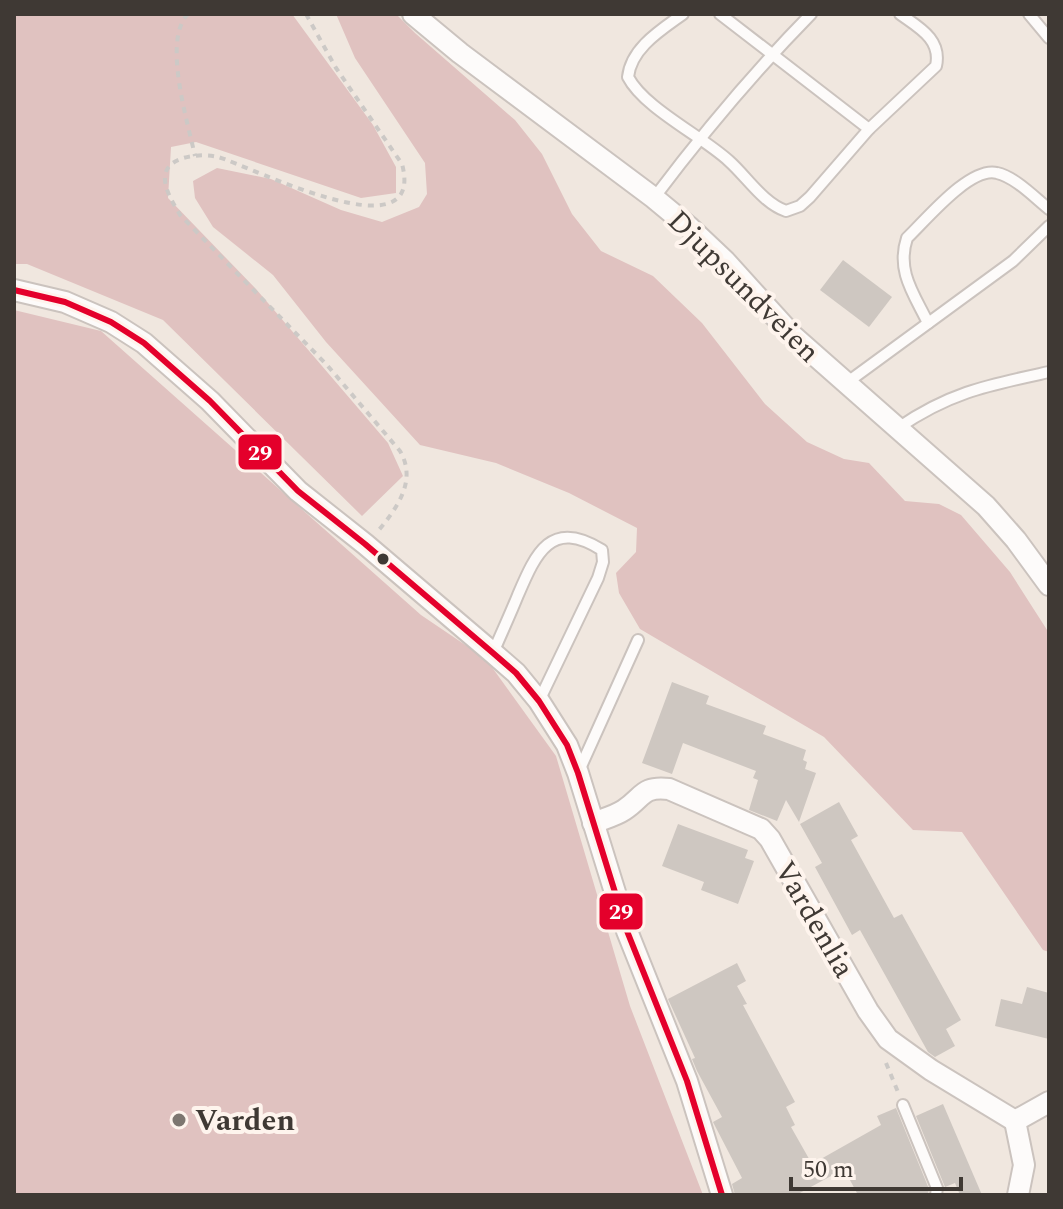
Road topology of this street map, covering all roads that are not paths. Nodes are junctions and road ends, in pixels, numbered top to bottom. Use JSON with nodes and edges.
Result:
{"nodes":[{"id":1,"x":413,"y":14,"type":"edge"},
{"id":2,"x":683,"y":14,"type":"edge"},
{"id":3,"x":720,"y":14,"type":"edge"},
{"id":4,"x":811,"y":14,"type":"edge"},
{"id":5,"x":900,"y":14,"type":"edge"},
{"id":6,"x":1029,"y":14,"type":"edge"},
{"id":7,"x":1049,"y":38,"type":"edge"},
{"id":8,"x":771,"y":55,"type":"junction"},
{"id":9,"x":869,"y":129,"type":"junction"},
{"id":10,"x":700,"y":138,"type":"junction"},
{"id":11,"x":654,"y":198,"type":"junction"},
{"id":12,"x":1049,"y":209,"type":"edge"},
{"id":13,"x":1049,"y":226,"type":"edge"},
{"id":14,"x":14,"y":290,"type":"edge"},
{"id":15,"x":928,"y":323,"type":"junction"},
{"id":16,"x":1049,"y":372,"type":"edge"},
{"id":17,"x":845,"y":384,"type":"junction"},
{"id":18,"x":898,"y":428,"type":"junction"},
{"id":19,"x":1049,"y":585,"type":"edge"},
{"id":20,"x":638,"y":640,"type":"dead end"},
{"id":21,"x":493,"y":653,"type":"junction"},
{"id":22,"x":539,"y":701,"type":"junction"},
{"id":23,"x":578,"y":773,"type":"junction"},
{"id":24,"x":593,"y":823,"type":"junction"},
{"id":25,"x":1049,"y":1102,"type":"edge"},
{"id":26,"x":903,"y":1105,"type":"road end"},
{"id":27,"x":1015,"y":1121,"type":"junction"},
{"id":28,"x":722,"y":1195,"type":"edge"},
{"id":29,"x":936,"y":1195,"type":"edge"},
{"id":30,"x":1018,"y":1195,"type":"edge"}],
"edges":[{"from":1,"to":11,"type":"street","name":"Djupsundveien"},
{"from":2,"to":10,"type":"lane"},
{"from":3,"to":8,"type":"lane"},
{"from":4,"to":8,"type":"lane"},
{"from":5,"to":9,"type":"lane"},
{"from":6,"to":7,"type":"lane"},
{"from":8,"to":9,"type":"lane"},
{"from":8,"to":10,"type":"lane"},
{"from":9,"to":10,"type":"lane"},
{"from":10,"to":11,"type":"lane"},
{"from":11,"to":17,"type":"street","name":"Djupsundveien"},
{"from":12,"to":15,"type":"lane"},
{"from":13,"to":15,"type":"lane"},
{"from":14,"to":21,"type":"street"},
{"from":15,"to":17,"type":"lane"},
{"from":16,"to":18,"type":"lane"},
{"from":17,"to":18,"type":"street","name":"Djupsundveien"},
{"from":18,"to":19,"type":"street","name":"Djupsundveien"},
{"from":20,"to":23,"type":"lane"},
{"from":21,"to":22,"type":"street"},
{"from":21,"to":22,"type":"lane"},
{"from":22,"to":23,"type":"street"},
{"from":23,"to":24,"type":"street"},
{"from":24,"to":27,"type":"street","name":"Vardenlia"},
{"from":24,"to":28,"type":"street"},
{"from":25,"to":27,"type":"street"},
{"from":26,"to":29,"type":"lane"},
{"from":27,"to":30,"type":"street"}]}
